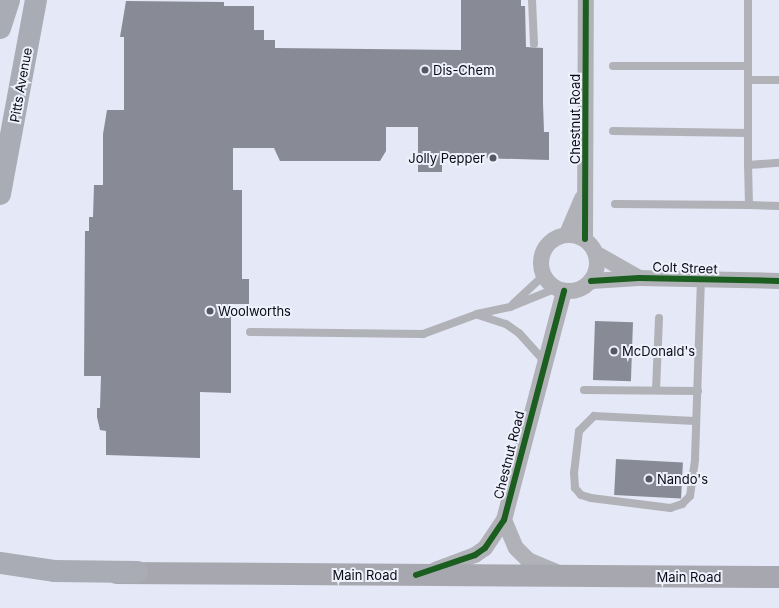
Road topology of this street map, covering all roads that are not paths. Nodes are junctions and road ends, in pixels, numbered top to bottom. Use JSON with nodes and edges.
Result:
{"nodes":[{"id":1,"x":9,"y":0,"type":"edge"},
{"id":2,"x":36,"y":0,"type":"edge"},
{"id":3,"x":532,"y":0,"type":"edge"},
{"id":4,"x":586,"y":0,"type":"edge"},
{"id":5,"x":748,"y":0,"type":"edge"},
{"id":6,"x":0,"y":28,"type":"edge"},
{"id":7,"x":534,"y":44,"type":"dead end"},
{"id":8,"x":613,"y":66,"type":"dead end"},
{"id":9,"x":748,"y":66,"type":"junction"},
{"id":10,"x":748,"y":80,"type":"junction"},
{"id":11,"x":779,"y":80,"type":"edge"},
{"id":12,"x":613,"y":131,"type":"dead end"},
{"id":13,"x":748,"y":133,"type":"junction"},
{"id":14,"x":779,"y":163,"type":"edge"},
{"id":15,"x":748,"y":165,"type":"junction"},
{"id":16,"x":586,"y":189,"type":"junction"},
{"id":17,"x":0,"y":194,"type":"edge"},
{"id":18,"x":615,"y":204,"type":"dead end"},
{"id":19,"x":749,"y":205,"type":"junction"},
{"id":20,"x":779,"y":206,"type":"edge"},
{"id":21,"x":567,"y":234,"type":"junction"},
{"id":22,"x":585,"y":239,"type":"junction"},
{"id":23,"x":597,"y":254,"type":"junction"},
{"id":24,"x":544,"y":275,"type":"junction"},
{"id":25,"x":639,"y":278,"type":"junction"},
{"id":26,"x":700,"y":280,"type":"junction"},
{"id":27,"x":591,"y":281,"type":"junction"},
{"id":28,"x":779,"y":281,"type":"edge"},
{"id":29,"x":560,"y":289,"type":"junction"},
{"id":30,"x":510,"y":308,"type":"junction"},
{"id":31,"x":477,"y":314,"type":"junction"},
{"id":32,"x":659,"y":318,"type":"dead end"},
{"id":33,"x":250,"y":332,"type":"dead end"},
{"id":34,"x":544,"y":361,"type":"junction"},
{"id":35,"x":584,"y":390,"type":"dead end"},
{"id":36,"x":656,"y":390,"type":"junction"},
{"id":37,"x":698,"y":390,"type":"junction"},
{"id":38,"x":695,"y":421,"type":"junction"},
{"id":39,"x":504,"y":520,"type":"junction"},
{"id":40,"x":0,"y":563,"type":"edge"},
{"id":41,"x":137,"y":572,"type":"junction"},
{"id":42,"x":0,"y":574,"type":"edge"},
{"id":43,"x":416,"y":575,"type":"junction"},
{"id":44,"x":575,"y":577,"type":"junction"},
{"id":45,"x":779,"y":577,"type":"edge"}],
"edges":[{"from":1,"to":6,"type":"main road"},
{"from":2,"to":17,"type":"main road","name":"Pitts Avenue"},
{"from":3,"to":7,"type":"lane"},
{"from":4,"to":16,"type":"street","name":"Chestnut Road"},
{"from":5,"to":9,"type":"lane"},
{"from":8,"to":9,"type":"lane"},
{"from":9,"to":10,"type":"lane"},
{"from":10,"to":11,"type":"lane"},
{"from":10,"to":13,"type":"lane"},
{"from":12,"to":13,"type":"lane"},
{"from":13,"to":15,"type":"lane"},
{"from":14,"to":15,"type":"lane"},
{"from":15,"to":19,"type":"lane"},
{"from":16,"to":21,"type":"street","name":"Chestnut Road"},
{"from":16,"to":22,"type":"street","name":"Chestnut Road"},
{"from":18,"to":19,"type":"lane"},
{"from":19,"to":20,"type":"lane"},
{"from":21,"to":22,"type":"street"},
{"from":21,"to":24,"type":"street"},
{"from":22,"to":23,"type":"street"},
{"from":23,"to":25,"type":"street","name":"Colt Street"},
{"from":23,"to":27,"type":"street"},
{"from":24,"to":29,"type":"street"},
{"from":24,"to":30,"type":"lane"},
{"from":25,"to":26,"type":"street","name":"Colt Street"},
{"from":25,"to":27,"type":"street","name":"Colt Street"},
{"from":26,"to":28,"type":"street","name":"Colt Street"},
{"from":26,"to":37,"type":"lane"},
{"from":27,"to":29,"type":"street"},
{"from":29,"to":30,"type":"lane"},
{"from":29,"to":34,"type":"street","name":"Chestnut Road"},
{"from":30,"to":31,"type":"lane"},
{"from":31,"to":33,"type":"lane"},
{"from":31,"to":34,"type":"lane"},
{"from":32,"to":36,"type":"lane"},
{"from":34,"to":39,"type":"street","name":"Chestnut Road"},
{"from":35,"to":36,"type":"lane"},
{"from":36,"to":37,"type":"lane"},
{"from":37,"to":38,"type":"lane"},
{"from":38,"to":38,"type":"lane"},
{"from":39,"to":43,"type":"street","name":"Chestnut Road"},
{"from":39,"to":44,"type":"street","name":"Chestnut Road"},
{"from":40,"to":41,"type":"main road"},
{"from":41,"to":42,"type":"main road","name":"Main Road"},
{"from":41,"to":43,"type":"main road","name":"Main Road"},
{"from":43,"to":44,"type":"main road","name":"Main Road"},
{"from":44,"to":45,"type":"main road","name":"Main Road"}]}
